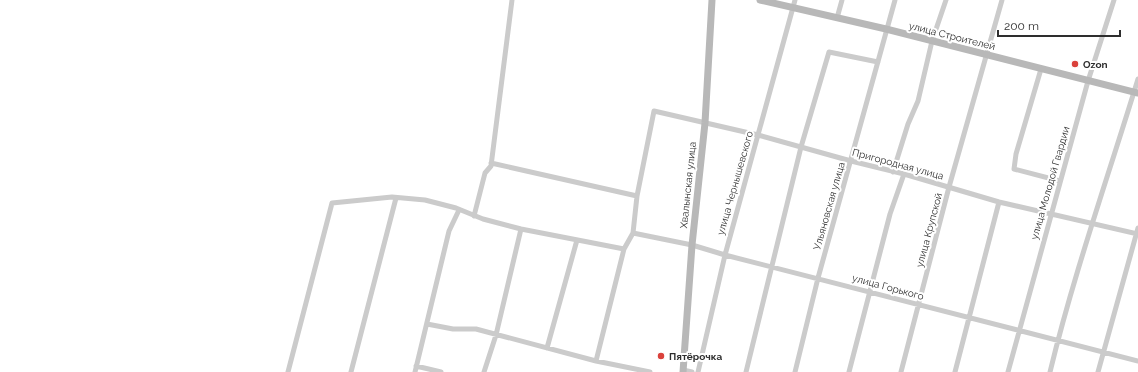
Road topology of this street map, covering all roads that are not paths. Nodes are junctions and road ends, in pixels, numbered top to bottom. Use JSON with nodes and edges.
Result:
{"nodes":[{"id":1,"x":512,"y":0,"type":"edge"},
{"id":2,"x":712,"y":0,"type":"edge"},
{"id":3,"x":760,"y":0,"type":"edge"},
{"id":4,"x":842,"y":0,"type":"edge"},
{"id":5,"x":895,"y":0,"type":"edge"},
{"id":6,"x":946,"y":0,"type":"edge"},
{"id":7,"x":1002,"y":0,"type":"edge"},
{"id":8,"x":1114,"y":0,"type":"edge"},
{"id":9,"x":794,"y":4,"type":"edge"},
{"id":10,"x":837,"y":18,"type":"junction"},
{"id":11,"x":886,"y":30,"type":"junction"},
{"id":12,"x":932,"y":41,"type":"junction"},
{"id":13,"x":987,"y":54,"type":"junction"},
{"id":14,"x":878,"y":62,"type":"junction"},
{"id":15,"x":1041,"y":69,"type":"junction"},
{"id":16,"x":1138,"y":79,"type":"edge"},
{"id":17,"x":1088,"y":81,"type":"junction"},
{"id":18,"x":1136,"y":92,"type":"edge"},
{"id":19,"x":705,"y":123,"type":"junction"},
{"id":20,"x":758,"y":135,"type":"junction"},
{"id":21,"x":801,"y":147,"type":"junction"},
{"id":22,"x":851,"y":161,"type":"junction"},
{"id":23,"x":491,"y":163,"type":"junction"},
{"id":24,"x":892,"y":172,"type":"junction"},
{"id":25,"x":904,"y":174,"type":"junction"},
{"id":26,"x":1060,"y":181,"type":"junction"},
{"id":27,"x":949,"y":187,"type":"junction"},
{"id":28,"x":637,"y":196,"type":"junction"},
{"id":29,"x":396,"y":198,"type":"junction"},
{"id":30,"x":999,"y":202,"type":"junction"},
{"id":31,"x":459,"y":210,"type":"junction"},
{"id":32,"x":1051,"y":214,"type":"junction"},
{"id":33,"x":474,"y":216,"type":"junction"},
{"id":34,"x":1093,"y":224,"type":"junction"},
{"id":35,"x":1138,"y":228,"type":"edge"},
{"id":36,"x":521,"y":229,"type":"junction"},
{"id":37,"x":633,"y":233,"type":"junction"},
{"id":38,"x":1137,"y":234,"type":"edge"},
{"id":39,"x":576,"y":240,"type":"junction"},
{"id":40,"x":692,"y":245,"type":"junction"},
{"id":41,"x":624,"y":249,"type":"junction"},
{"id":42,"x":725,"y":255,"type":"junction"},
{"id":43,"x":771,"y":267,"type":"junction"},
{"id":44,"x":818,"y":278,"type":"junction"},
{"id":45,"x":870,"y":292,"type":"junction"},
{"id":46,"x":919,"y":304,"type":"junction"},
{"id":47,"x":970,"y":318,"type":"junction"},
{"id":48,"x":427,"y":324,"type":"junction"},
{"id":49,"x":1019,"y":330,"type":"junction"},
{"id":50,"x":496,"y":335,"type":"junction"},
{"id":51,"x":1058,"y":341,"type":"junction"},
{"id":52,"x":547,"y":348,"type":"junction"},
{"id":53,"x":1103,"y":352,"type":"junction"},
{"id":54,"x":596,"y":361,"type":"junction"},
{"id":55,"x":1138,"y":361,"type":"edge"},
{"id":56,"x":416,"y":366,"type":"junction"},
{"id":57,"x":683,"y":371,"type":"edge"},
{"id":58,"x":288,"y":372,"type":"edge"},
{"id":59,"x":351,"y":372,"type":"edge"},
{"id":60,"x":415,"y":372,"type":"edge"},
{"id":61,"x":441,"y":372,"type":"edge"},
{"id":62,"x":484,"y":372,"type":"edge"},
{"id":63,"x":650,"y":372,"type":"edge"},
{"id":64,"x":692,"y":372,"type":"edge"},
{"id":65,"x":698,"y":372,"type":"edge"},
{"id":66,"x":746,"y":372,"type":"edge"},
{"id":67,"x":795,"y":372,"type":"edge"},
{"id":68,"x":849,"y":372,"type":"edge"},
{"id":69,"x":901,"y":372,"type":"edge"},
{"id":70,"x":956,"y":372,"type":"edge"},
{"id":71,"x":1008,"y":372,"type":"edge"},
{"id":72,"x":1050,"y":372,"type":"edge"},
{"id":73,"x":1098,"y":372,"type":"edge"}],
"edges":[{"from":1,"to":23,"type":"street"},
{"from":2,"to":19,"type":"street","name":"Хвалынская улица"},
{"from":3,"to":9,"type":"street","name":"улица Строителей"},
{"from":4,"to":10,"type":"street"},
{"from":5,"to":11,"type":"street","name":"Ульяновская улица"},
{"from":6,"to":12,"type":"street"},
{"from":7,"to":13,"type":"street","name":"улица Крупской"},
{"from":8,"to":17,"type":"street","name":"улица Молодой Гвардии"},
{"from":9,"to":10,"type":"street","name":"улица Строителей"},
{"from":9,"to":20,"type":"street","name":"улица Чернышевского"},
{"from":10,"to":11,"type":"street","name":"улица Строителей"},
{"from":11,"to":12,"type":"street","name":"улица Строителей"},
{"from":11,"to":14,"type":"street","name":"Ульяновская улица"},
{"from":12,"to":13,"type":"street","name":"улица Строителей"},
{"from":12,"to":24,"type":"street"},
{"from":13,"to":15,"type":"street","name":"улица Строителей"},
{"from":13,"to":27,"type":"street","name":"улица Крупской"},
{"from":14,"to":21,"type":"street"},
{"from":14,"to":22,"type":"street","name":"Ульяновская улица"},
{"from":15,"to":17,"type":"street","name":"улица Строителей"},
{"from":15,"to":26,"type":"street"},
{"from":16,"to":18,"type":"street"},
{"from":17,"to":18,"type":"street","name":"улица Строителей"},
{"from":17,"to":26,"type":"street","name":"улица Молодой Гвардии"},
{"from":18,"to":34,"type":"street"},
{"from":19,"to":20,"type":"street","name":"Пригородная улица"},
{"from":19,"to":28,"type":"street","name":"Пригородная улица"},
{"from":19,"to":40,"type":"street","name":"Хвалынская улица"},
{"from":20,"to":21,"type":"street","name":"Пригородная улица"},
{"from":20,"to":42,"type":"street","name":"улица Чернышевского"},
{"from":21,"to":22,"type":"street","name":"Пригородная улица"},
{"from":21,"to":43,"type":"street"},
{"from":22,"to":24,"type":"street","name":"Пригородная улица"},
{"from":22,"to":44,"type":"street","name":"Ульяновская улица"},
{"from":23,"to":28,"type":"street"},
{"from":23,"to":33,"type":"street"},
{"from":24,"to":25,"type":"street","name":"Пригородная улица"},
{"from":25,"to":27,"type":"street","name":"Пригородная улица"},
{"from":25,"to":45,"type":"street"},
{"from":26,"to":32,"type":"street","name":"улица Молодой Гвардии"},
{"from":27,"to":30,"type":"street","name":"Пригородная улица"},
{"from":27,"to":46,"type":"street","name":"улица Крупской"},
{"from":28,"to":37,"type":"street"},
{"from":29,"to":31,"type":"street"},
{"from":29,"to":58,"type":"street"},
{"from":29,"to":59,"type":"street"},
{"from":30,"to":32,"type":"street","name":"Пригородная улица"},
{"from":30,"to":47,"type":"street"},
{"from":31,"to":33,"type":"street"},
{"from":31,"to":48,"type":"street"},
{"from":32,"to":34,"type":"street","name":"Пригородная улица"},
{"from":32,"to":49,"type":"street","name":"улица Молодой Гвардии"},
{"from":33,"to":36,"type":"street"},
{"from":34,"to":38,"type":"street","name":"Пригородная улица"},
{"from":34,"to":51,"type":"street"},
{"from":35,"to":38,"type":"street"},
{"from":36,"to":39,"type":"street"},
{"from":36,"to":50,"type":"street"},
{"from":37,"to":40,"type":"street","name":"улица Горького"},
{"from":37,"to":41,"type":"street"},
{"from":38,"to":53,"type":"street"},
{"from":39,"to":41,"type":"street"},
{"from":39,"to":52,"type":"street"},
{"from":40,"to":42,"type":"street","name":"улица Горького"},
{"from":40,"to":57,"type":"street","name":"Хвалынская улица"},
{"from":41,"to":54,"type":"street"},
{"from":42,"to":43,"type":"street","name":"улица Горького"},
{"from":42,"to":65,"type":"street","name":"улица Чернышевского"},
{"from":43,"to":44,"type":"street","name":"улица Горького"},
{"from":43,"to":66,"type":"street"},
{"from":44,"to":45,"type":"street","name":"улица Горького"},
{"from":44,"to":67,"type":"street","name":"Ульяновская улица"},
{"from":45,"to":46,"type":"street","name":"улица Горького"},
{"from":45,"to":68,"type":"street"},
{"from":46,"to":47,"type":"street","name":"улица Горького"},
{"from":46,"to":69,"type":"street","name":"улица Крупской"},
{"from":47,"to":49,"type":"street","name":"улица Горького"},
{"from":47,"to":70,"type":"street"},
{"from":48,"to":50,"type":"street"},
{"from":48,"to":56,"type":"street"},
{"from":49,"to":51,"type":"street","name":"улица Горького"},
{"from":49,"to":71,"type":"street","name":"улица Молодой Гвардии"},
{"from":50,"to":52,"type":"street"},
{"from":50,"to":62,"type":"street"},
{"from":51,"to":53,"type":"street","name":"улица Горького"},
{"from":51,"to":72,"type":"street"},
{"from":52,"to":54,"type":"street"},
{"from":53,"to":55,"type":"street","name":"улица Горького"},
{"from":53,"to":73,"type":"street"},
{"from":54,"to":63,"type":"street"},
{"from":56,"to":60,"type":"street"},
{"from":56,"to":61,"type":"street"},
{"from":57,"to":64,"type":"street"}]}
